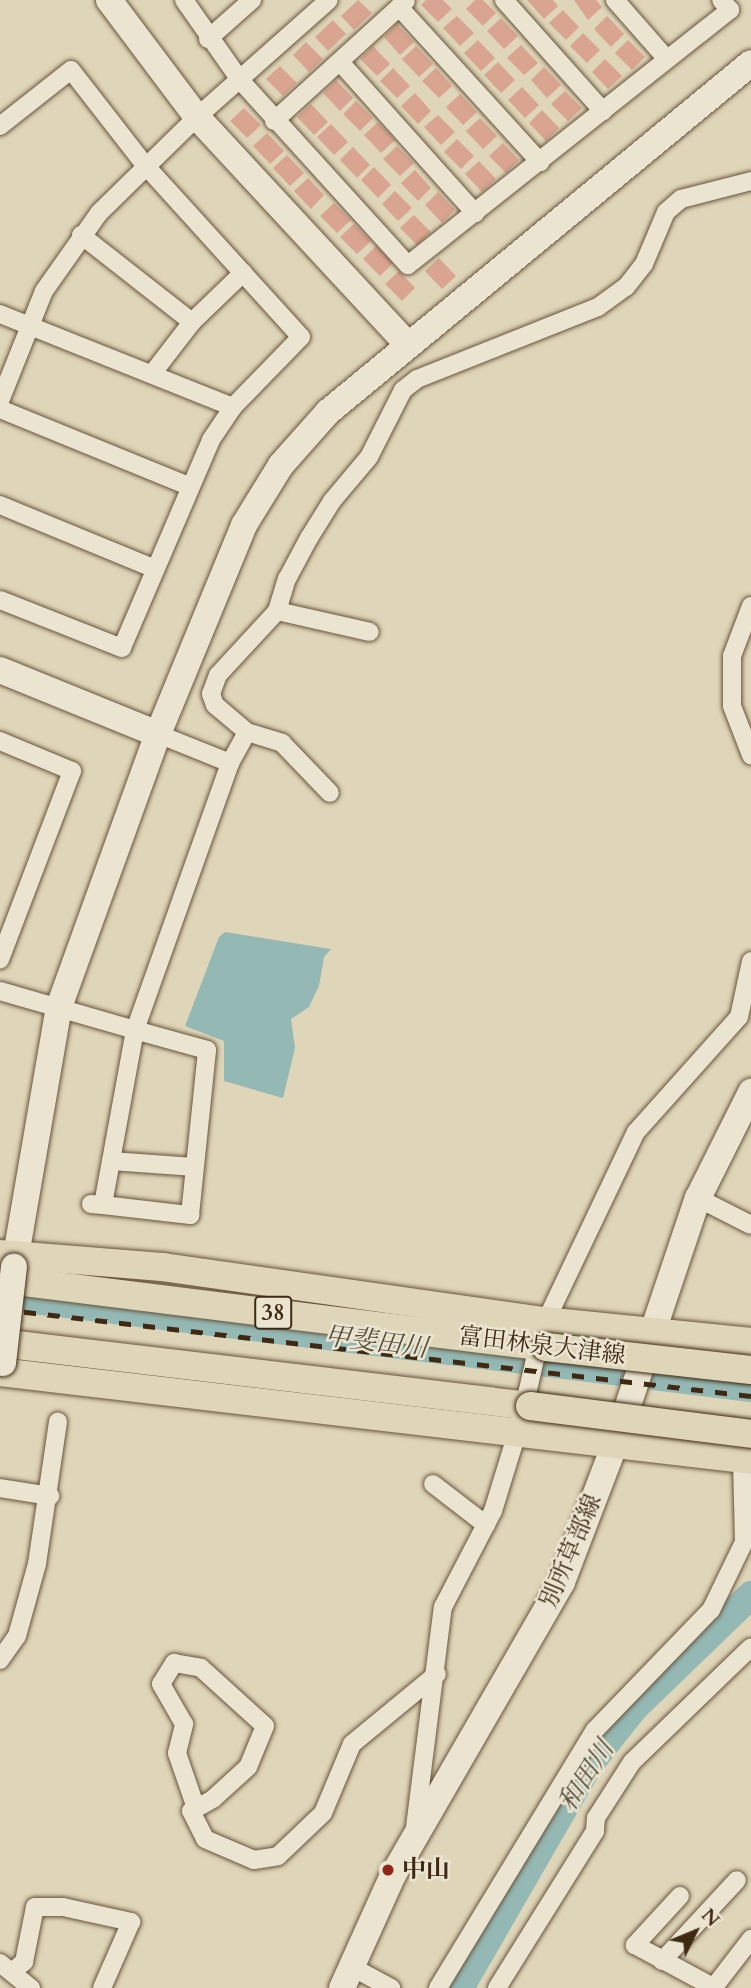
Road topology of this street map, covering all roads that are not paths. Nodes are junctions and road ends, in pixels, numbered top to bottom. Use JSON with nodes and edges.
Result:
{"nodes":[{"id":1,"x":109,"y":0,"type":"edge"},
{"id":2,"x":184,"y":0,"type":"edge"},
{"id":3,"x":252,"y":0,"type":"edge"},
{"id":4,"x":329,"y":0,"type":"edge"},
{"id":5,"x":504,"y":0,"type":"edge"},
{"id":6,"x":615,"y":0,"type":"edge"},
{"id":7,"x":721,"y":0,"type":"edge"},
{"id":8,"x":404,"y":4,"type":"edge"},
{"id":9,"x":208,"y":39,"type":"junction"},
{"id":10,"x":666,"y":58,"type":"junction"},
{"id":11,"x":340,"y":62,"type":"junction"},
{"id":12,"x":751,"y":63,"type":"edge"},
{"id":13,"x":240,"y":80,"type":"junction"},
{"id":14,"x":603,"y":111,"type":"junction"},
{"id":15,"x":197,"y":117,"type":"junction"},
{"id":16,"x":274,"y":121,"type":"junction"},
{"id":17,"x":0,"y":126,"type":"edge"},
{"id":18,"x":540,"y":162,"type":"junction"},
{"id":19,"x":145,"y":164,"type":"junction"},
{"id":20,"x":751,"y":181,"type":"edge"},
{"id":21,"x":475,"y":213,"type":"junction"},
{"id":22,"x":81,"y":235,"type":"junction"},
{"id":23,"x":243,"y":274,"type":"junction"},
{"id":24,"x":0,"y":314,"type":"edge"},
{"id":25,"x":192,"y":322,"type":"junction"},
{"id":26,"x":30,"y":325,"type":"junction"},
{"id":27,"x":407,"y":344,"type":"junction"},
{"id":28,"x":152,"y":374,"type":"junction"},
{"id":29,"x":0,"y":401,"type":"edge"},
{"id":30,"x":233,"y":407,"type":"junction"},
{"id":31,"x":0,"y":409,"type":"edge"},
{"id":32,"x":189,"y":486,"type":"junction"},
{"id":33,"x":0,"y":505,"type":"edge"},
{"id":34,"x":153,"y":568,"type":"junction"},
{"id":35,"x":0,"y":600,"type":"edge"},
{"id":36,"x":751,"y":606,"type":"edge"},
{"id":37,"x":277,"y":611,"type":"junction"},
{"id":38,"x":370,"y":632,"type":"dead end"},
{"id":39,"x":0,"y":670,"type":"edge"},
{"id":40,"x":247,"y":732,"type":"junction"},
{"id":41,"x":158,"y":734,"type":"junction"},
{"id":42,"x":0,"y":741,"type":"edge"},
{"id":43,"x":751,"y":755,"type":"edge"},
{"id":44,"x":230,"y":763,"type":"junction"},
{"id":45,"x":330,"y":793,"type":"dead end"},
{"id":46,"x":0,"y":960,"type":"edge"},
{"id":47,"x":751,"y":961,"type":"edge"},
{"id":48,"x":0,"y":991,"type":"edge"},
{"id":49,"x":59,"y":1006,"type":"junction"},
{"id":50,"x":135,"y":1030,"type":"junction"},
{"id":51,"x":751,"y":1092,"type":"edge"},
{"id":52,"x":111,"y":1161,"type":"junction"},
{"id":53,"x":195,"y":1167,"type":"junction"},
{"id":54,"x":698,"y":1198,"type":"junction"},
{"id":55,"x":751,"y":1225,"type":"edge"},
{"id":56,"x":7,"y":1264,"type":"edge"},
{"id":57,"x":651,"y":1332,"type":"junction"},
{"id":58,"x":542,"y":1339,"type":"junction"},
{"id":59,"x":750,"y":1342,"type":"edge"},
{"id":60,"x":1,"y":1366,"type":"edge"},
{"id":61,"x":751,"y":1370,"type":"edge"},
{"id":62,"x":524,"y":1413,"type":"junction"},
{"id":63,"x":58,"y":1422,"type":"dead end"},
{"id":64,"x":615,"y":1444,"type":"junction"},
{"id":65,"x":749,"y":1454,"type":"edge"},
{"id":66,"x":433,"y":1484,"type":"dead end"},
{"id":67,"x":0,"y":1488,"type":"edge"},
{"id":68,"x":50,"y":1496,"type":"junction"},
{"id":69,"x":486,"y":1525,"type":"junction"},
{"id":70,"x":751,"y":1647,"type":"edge"},
{"id":71,"x":0,"y":1660,"type":"edge"},
{"id":72,"x":437,"y":1674,"type":"junction"},
{"id":73,"x":196,"y":1808,"type":"junction"},
{"id":74,"x":414,"y":1835,"type":"junction"},
{"id":75,"x":737,"y":1880,"type":"dead end"},
{"id":76,"x":680,"y":1896,"type":"dead end"},
{"id":77,"x":751,"y":1939,"type":"edge"},
{"id":78,"x":662,"y":1961,"type":"junction"},
{"id":79,"x":6,"y":1968,"type":"edge"},
{"id":80,"x":346,"y":1977,"type":"edge"},
{"id":81,"x":31,"y":1988,"type":"edge"},
{"id":82,"x":102,"y":1988,"type":"edge"},
{"id":83,"x":391,"y":1988,"type":"edge"},
{"id":84,"x":438,"y":1988,"type":"edge"},
{"id":85,"x":497,"y":1988,"type":"edge"},
{"id":86,"x":714,"y":1988,"type":"edge"}],
"edges":[{"from":1,"to":15,"type":"street"},
{"from":2,"to":9,"type":"street"},
{"from":3,"to":9,"type":"street"},
{"from":4,"to":13,"type":"street"},
{"from":5,"to":14,"type":"street"},
{"from":6,"to":10,"type":"street"},
{"from":7,"to":10,"type":"street"},
{"from":8,"to":11,"type":"street"},
{"from":8,"to":18,"type":"street"},
{"from":9,"to":13,"type":"street"},
{"from":10,"to":14,"type":"street"},
{"from":11,"to":16,"type":"street"},
{"from":11,"to":21,"type":"street"},
{"from":12,"to":27,"type":"street"},
{"from":13,"to":15,"type":"street"},
{"from":13,"to":16,"type":"street"},
{"from":14,"to":18,"type":"street"},
{"from":15,"to":19,"type":"street"},
{"from":15,"to":27,"type":"street"},
{"from":16,"to":21,"type":"street"},
{"from":17,"to":19,"type":"street"},
{"from":18,"to":21,"type":"street"},
{"from":19,"to":22,"type":"street"},
{"from":19,"to":23,"type":"street"},
{"from":20,"to":37,"type":"street"},
{"from":22,"to":25,"type":"street"},
{"from":22,"to":26,"type":"street"},
{"from":23,"to":25,"type":"street"},
{"from":23,"to":30,"type":"street"},
{"from":24,"to":26,"type":"street"},
{"from":25,"to":28,"type":"street"},
{"from":26,"to":28,"type":"street"},
{"from":26,"to":29,"type":"street"},
{"from":27,"to":41,"type":"street"},
{"from":28,"to":30,"type":"street"},
{"from":30,"to":32,"type":"street"},
{"from":31,"to":32,"type":"street"},
{"from":32,"to":34,"type":"street"},
{"from":33,"to":34,"type":"street"},
{"from":34,"to":35,"type":"street"},
{"from":36,"to":43,"type":"street"},
{"from":37,"to":38,"type":"street"},
{"from":37,"to":40,"type":"street"},
{"from":39,"to":41,"type":"street"},
{"from":40,"to":44,"type":"street"},
{"from":40,"to":45,"type":"street"},
{"from":41,"to":44,"type":"street"},
{"from":41,"to":49,"type":"street"},
{"from":42,"to":46,"type":"street"},
{"from":44,"to":50,"type":"street"},
{"from":47,"to":58,"type":"street"},
{"from":48,"to":49,"type":"street"},
{"from":49,"to":50,"type":"street"},
{"from":49,"to":56,"type":"street"},
{"from":50,"to":52,"type":"street"},
{"from":50,"to":53,"type":"street"},
{"from":51,"to":54,"type":"street","name":"別所草部線"},
{"from":52,"to":53,"type":"street"},
{"from":52,"to":53,"type":"street"},
{"from":54,"to":55,"type":"street"},
{"from":54,"to":57,"type":"street","name":"別所草部線"},
{"from":56,"to":58,"type":"main road","name":"富田林泉大津線","number":"38"},
{"from":56,"to":60,"type":"street","bridge":true},
{"from":57,"to":58,"type":"main road"},
{"from":57,"to":59,"type":"main road"},
{"from":57,"to":64,"type":"street","name":"別所草部線"},
{"from":58,"to":61,"type":"main road","name":"富田林泉大津線","number":"38","bridge":true},
{"from":58,"to":62,"type":"street"},
{"from":60,"to":62,"type":"main road"},
{"from":62,"to":64,"type":"main road"},
{"from":62,"to":65,"type":"main road","bridge":true},
{"from":62,"to":69,"type":"street"},
{"from":63,"to":68,"type":"street"},
{"from":64,"to":65,"type":"main road"},
{"from":64,"to":74,"type":"street","name":"別所草部線"},
{"from":65,"to":84,"type":"street"},
{"from":66,"to":69,"type":"street"},
{"from":67,"to":68,"type":"street"},
{"from":68,"to":71,"type":"street"},
{"from":69,"to":72,"type":"street"},
{"from":70,"to":85,"type":"street"},
{"from":72,"to":73,"type":"street"},
{"from":72,"to":74,"type":"street"},
{"from":73,"to":73,"type":"street"},
{"from":74,"to":80,"type":"street","name":"別所草部線"},
{"from":75,"to":78,"type":"street"},
{"from":76,"to":78,"type":"street"},
{"from":77,"to":86,"type":"street"},
{"from":78,"to":86,"type":"street"},
{"from":79,"to":81,"type":"street"},
{"from":79,"to":82,"type":"street"},
{"from":80,"to":83,"type":"street"}]}
